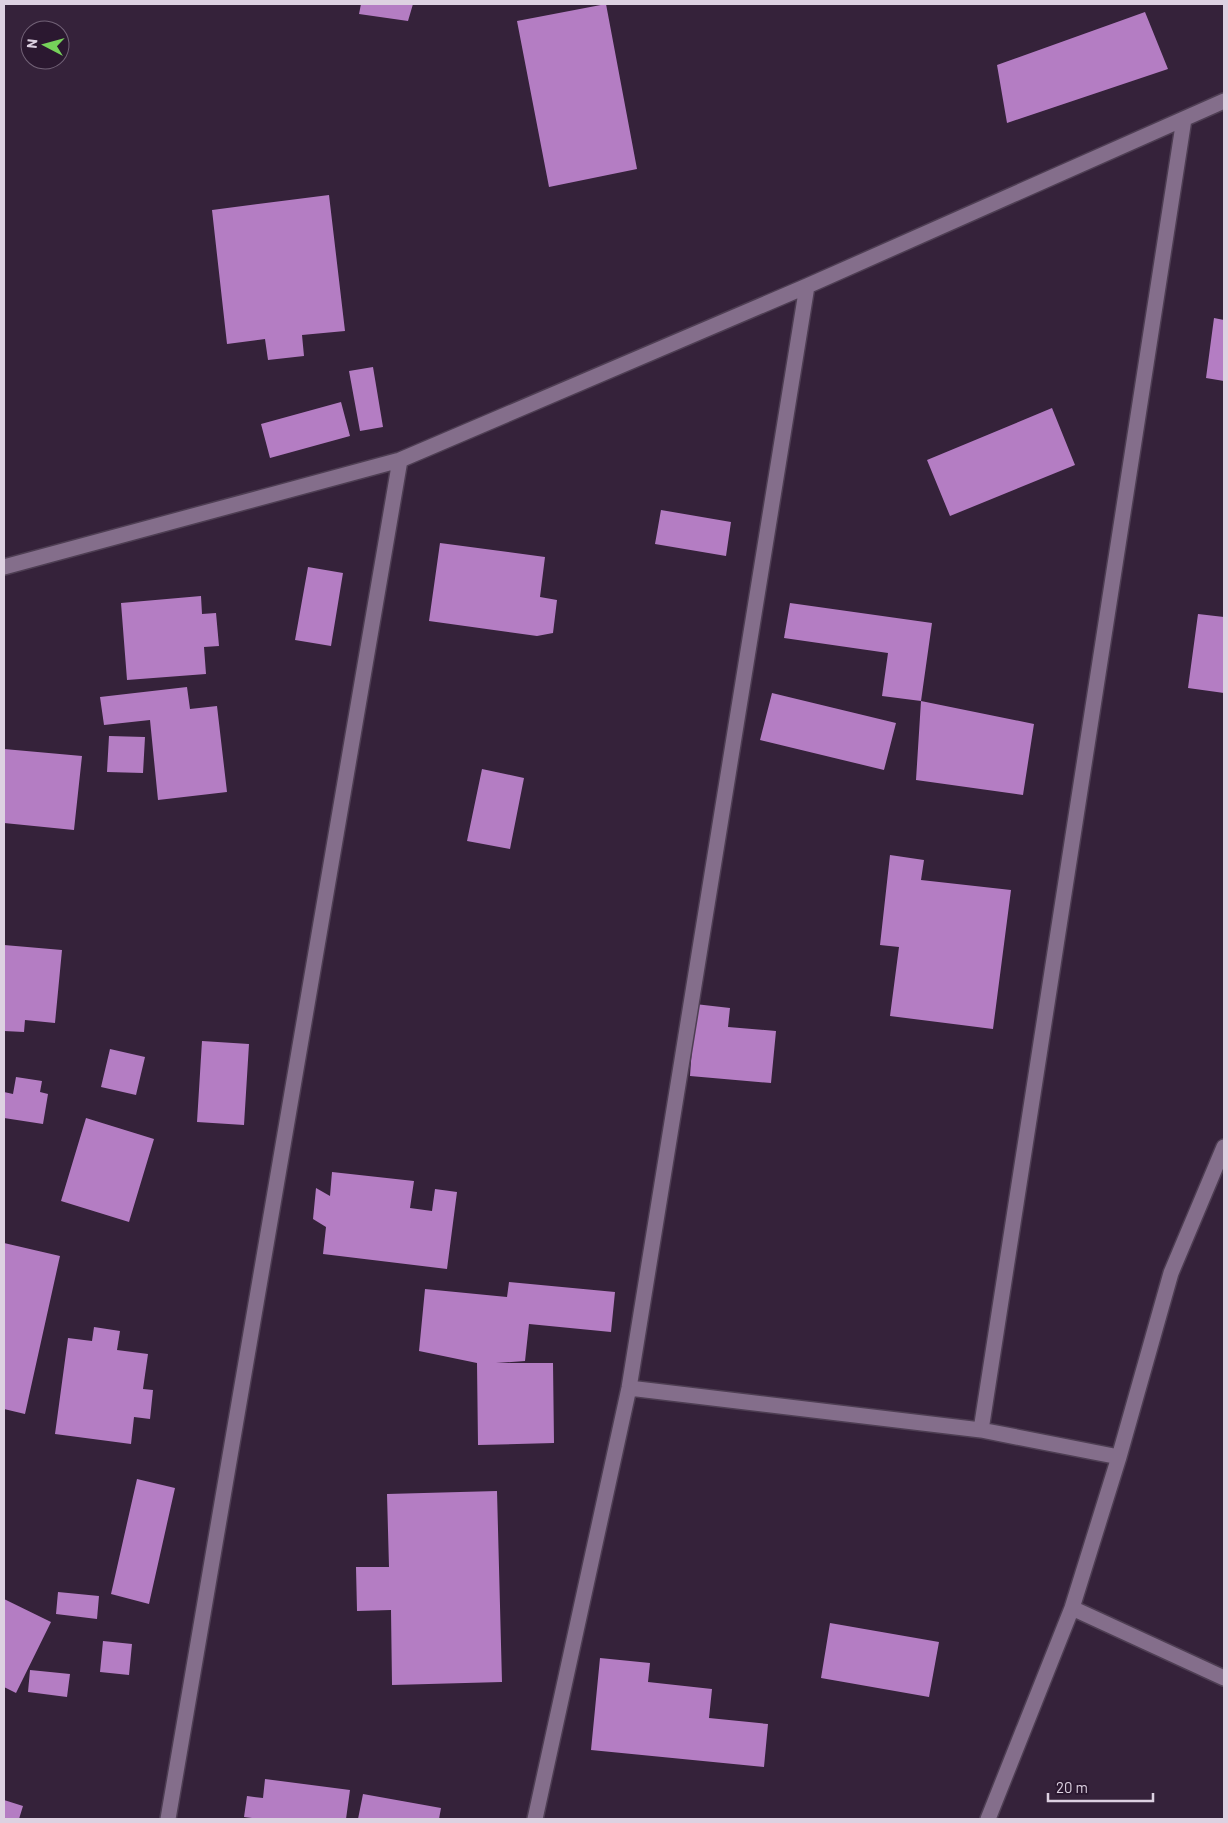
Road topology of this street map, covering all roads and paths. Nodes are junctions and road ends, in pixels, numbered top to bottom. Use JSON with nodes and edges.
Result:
{"nodes":[{"id":1,"x":1224,"y":101,"type":"edge"},
{"id":2,"x":1184,"y":119,"type":"junction"},
{"id":3,"x":807,"y":286,"type":"junction"},
{"id":4,"x":400,"y":460,"type":"junction"},
{"id":5,"x":4,"y":567,"type":"edge"},
{"id":6,"x":1224,"y":1147,"type":"edge"},
{"id":7,"x":629,"y":1388,"type":"junction"},
{"id":8,"x":981,"y":1430,"type":"junction"},
{"id":9,"x":1119,"y":1457,"type":"junction"},
{"id":10,"x":1072,"y":1608,"type":"junction"},
{"id":11,"x":1224,"y":1678,"type":"edge"},
{"id":12,"x":168,"y":1819,"type":"edge"},
{"id":13,"x":535,"y":1819,"type":"edge"},
{"id":14,"x":988,"y":1819,"type":"edge"}],
"edges":[{"from":1,"to":2,"type":"street"},
{"from":2,"to":3,"type":"street"},
{"from":2,"to":8,"type":"street"},
{"from":3,"to":4,"type":"street"},
{"from":3,"to":7,"type":"street"},
{"from":4,"to":5,"type":"street"},
{"from":4,"to":12,"type":"street"},
{"from":6,"to":9,"type":"street"},
{"from":7,"to":8,"type":"street"},
{"from":7,"to":13,"type":"street"},
{"from":8,"to":9,"type":"street"},
{"from":9,"to":10,"type":"street"},
{"from":10,"to":11,"type":"street"},
{"from":10,"to":14,"type":"street"}]}
